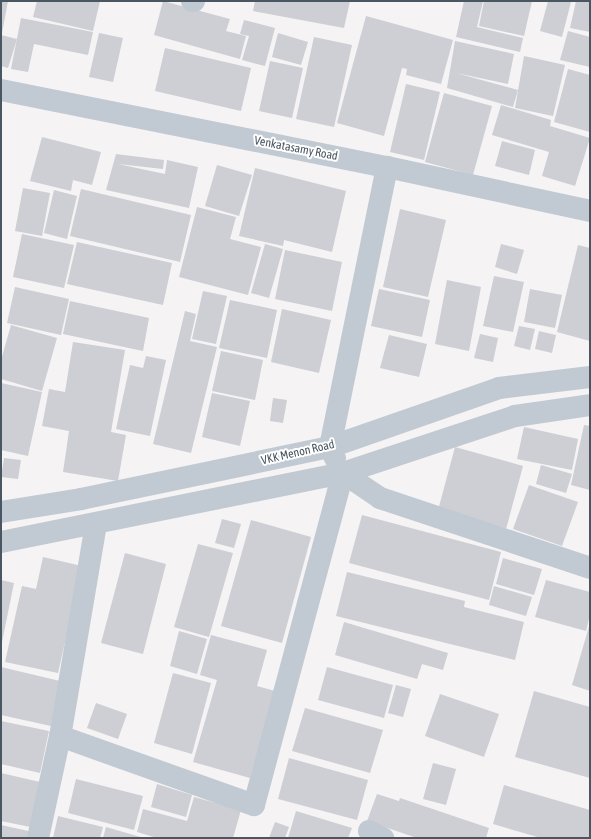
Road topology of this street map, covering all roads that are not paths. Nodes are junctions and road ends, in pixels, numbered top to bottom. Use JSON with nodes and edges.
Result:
{"nodes":[{"id":1,"x":1,"y":90,"type":"edge"},
{"id":2,"x":387,"y":167,"type":"junction"},
{"id":3,"x":590,"y":211,"type":"edge"},
{"id":4,"x":590,"y":377,"type":"edge"},
{"id":5,"x":590,"y":405,"type":"edge"},
{"id":6,"x":330,"y":447,"type":"junction"},
{"id":7,"x":343,"y":474,"type":"junction"},
{"id":8,"x":1,"y":512,"type":"edge"},
{"id":9,"x":96,"y":524,"type":"junction"},
{"id":10,"x":1,"y":542,"type":"edge"},
{"id":11,"x":590,"y":568,"type":"edge"},
{"id":12,"x":60,"y":736,"type":"junction"},
{"id":13,"x":38,"y":838,"type":"edge"}],
"edges":[{"from":1,"to":2,"type":"street","name":"Venkatasamy Road"},
{"from":2,"to":3,"type":"street","name":"Venkatasamy Road"},
{"from":2,"to":6,"type":"street"},
{"from":4,"to":6,"type":"street","name":"VKK Menon Road"},
{"from":5,"to":7,"type":"street"},
{"from":6,"to":7,"type":"street"},
{"from":6,"to":8,"type":"street","name":"VKK Menon Road"},
{"from":7,"to":9,"type":"street"},
{"from":7,"to":11,"type":"street"},
{"from":7,"to":12,"type":"street"},
{"from":9,"to":10,"type":"street"},
{"from":9,"to":12,"type":"street"},
{"from":12,"to":13,"type":"street"}]}
